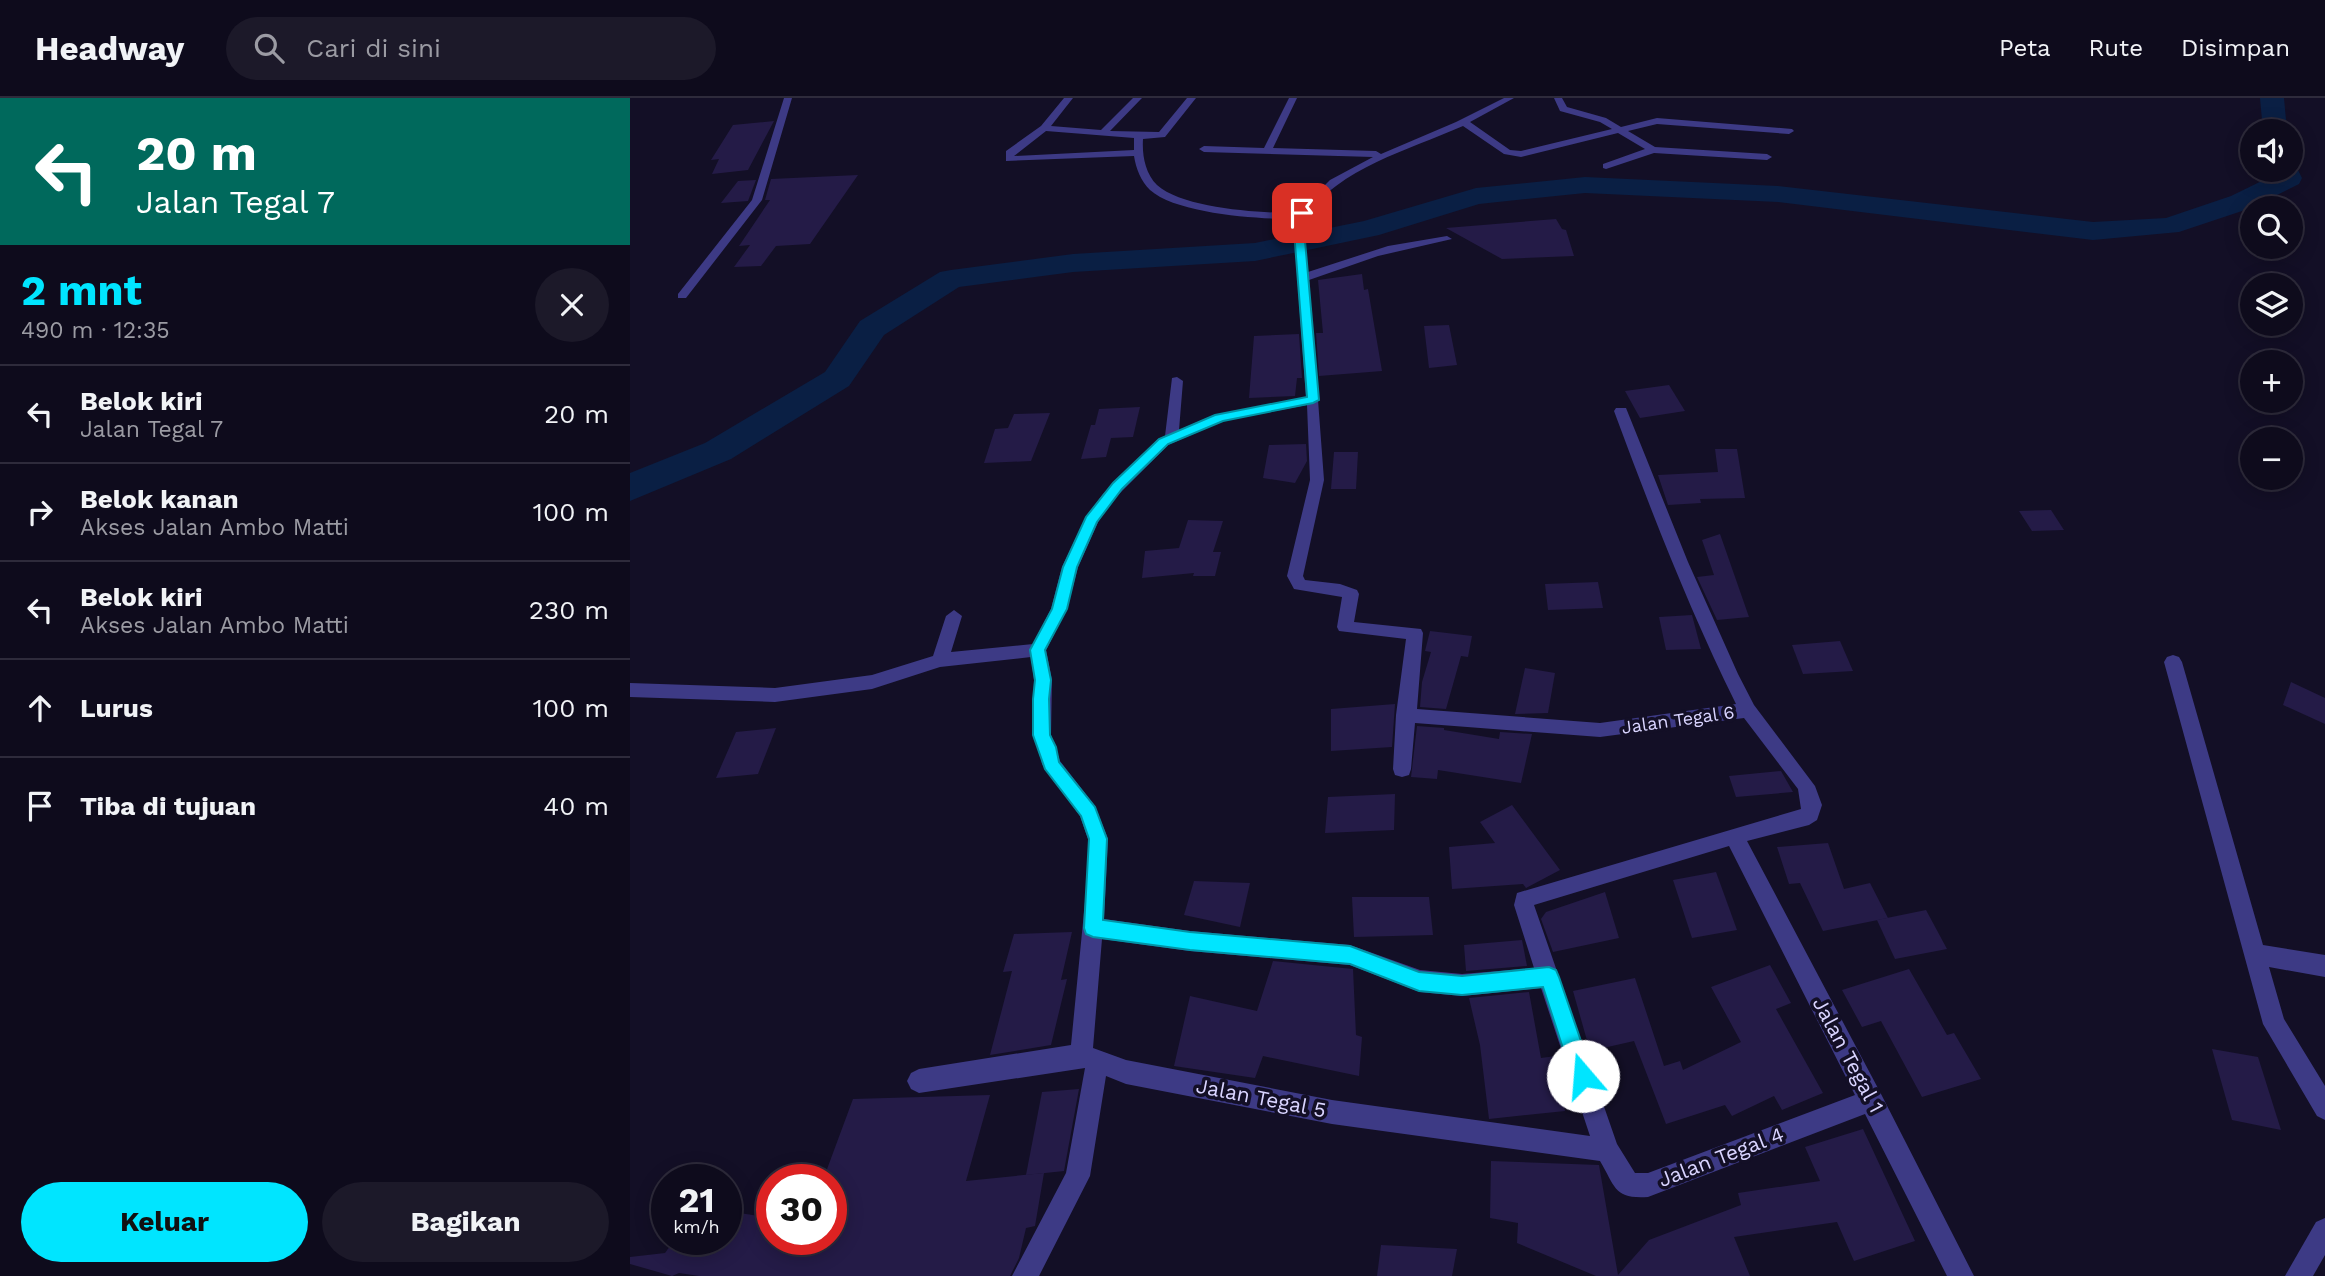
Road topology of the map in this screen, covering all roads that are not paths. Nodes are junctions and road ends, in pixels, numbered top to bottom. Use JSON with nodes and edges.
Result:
{"nodes":[{"id":1,"x":788,"y":98,"type":"edge"},
{"id":2,"x":1069,"y":98,"type":"edge"},
{"id":3,"x":1138,"y":98,"type":"edge"},
{"id":4,"x":1192,"y":98,"type":"edge"},
{"id":5,"x":1293,"y":98,"type":"edge"},
{"id":6,"x":1510,"y":98,"type":"edge"},
{"id":7,"x":1558,"y":98,"type":"edge"},
{"id":8,"x":1462,"y":121,"type":"junction"},
{"id":9,"x":1044,"y":128,"type":"junction"},
{"id":10,"x":1619,"y":129,"type":"junction"},
{"id":11,"x":1789,"y":131,"type":"dead end"},
{"id":12,"x":1103,"y":133,"type":"junction"},
{"id":13,"x":1139,"y":136,"type":"junction"},
{"id":14,"x":1204,"y":149,"type":"dead end"},
{"id":15,"x":1653,"y":150,"type":"junction"},
{"id":16,"x":1267,"y":151,"type":"junction"},
{"id":17,"x":1137,"y":153,"type":"junction"},
{"id":18,"x":1383,"y":155,"type":"junction"},
{"id":19,"x":1767,"y":157,"type":"dead end"},
{"id":20,"x":1606,"y":166,"type":"dead end"},
{"id":21,"x":1300,"y":216,"type":"junction"},
{"id":22,"x":1447,"y":239,"type":"dead end"},
{"id":23,"x":1303,"y":278,"type":"junction"},
{"id":24,"x":682,"y":296,"type":"dead end"},
{"id":25,"x":1177,"y":381,"type":"dead end"},
{"id":26,"x":1313,"y":400,"type":"junction"},
{"id":27,"x":1621,"y":411,"type":"dead end"},
{"id":28,"x":1172,"y":436,"type":"junction"},
{"id":29,"x":954,"y":616,"type":"dead end"},
{"id":30,"x":1038,"y":650,"type":"junction"},
{"id":31,"x":940,"y":660,"type":"junction"},
{"id":32,"x":2173,"y":662,"type":"dead end"},
{"id":33,"x":630,"y":690,"type":"edge"},
{"id":34,"x":1748,"y":710,"type":"junction"},
{"id":35,"x":1405,"y":715,"type":"junction"},
{"id":36,"x":1402,"y":769,"type":"dead end"},
{"id":37,"x":1734,"y":836,"type":"junction"},
{"id":38,"x":1093,"y":928,"type":"junction"},
{"id":39,"x":2255,"y":954,"type":"junction"},
{"id":40,"x":2325,"y":966,"type":"edge"},
{"id":41,"x":1549,"y":977,"type":"junction"},
{"id":42,"x":1089,"y":1059,"type":"junction"},
{"id":43,"x":919,"y":1080,"type":"dead end"},
{"id":44,"x":1872,"y":1100,"type":"junction"},
{"id":45,"x":2325,"y":1108,"type":"edge"},
{"id":46,"x":1607,"y":1150,"type":"junction"},
{"id":47,"x":2325,"y":1231,"type":"edge"},
{"id":48,"x":1025,"y":1276,"type":"edge"},
{"id":49,"x":1961,"y":1276,"type":"edge"},
{"id":50,"x":2298,"y":1276,"type":"edge"}],
"edges":[{"from":1,"to":24,"type":"street"},
{"from":2,"to":9,"type":"street"},
{"from":3,"to":12,"type":"street"},
{"from":4,"to":13,"type":"street"},
{"from":5,"to":16,"type":"street"},
{"from":6,"to":8,"type":"street"},
{"from":7,"to":10,"type":"street"},
{"from":8,"to":10,"type":"street"},
{"from":8,"to":18,"type":"street"},
{"from":9,"to":12,"type":"street"},
{"from":9,"to":17,"type":"street"},
{"from":10,"to":11,"type":"street"},
{"from":10,"to":15,"type":"street"},
{"from":12,"to":13,"type":"street"},
{"from":13,"to":17,"type":"street"},
{"from":14,"to":16,"type":"street"},
{"from":15,"to":19,"type":"street"},
{"from":15,"to":20,"type":"street"},
{"from":16,"to":18,"type":"street"},
{"from":17,"to":21,"type":"street"},
{"from":18,"to":21,"type":"street"},
{"from":21,"to":23,"type":"street"},
{"from":22,"to":23,"type":"street"},
{"from":23,"to":26,"type":"street"},
{"from":25,"to":28,"type":"street"},
{"from":26,"to":28,"type":"street"},
{"from":26,"to":35,"type":"street"},
{"from":27,"to":34,"type":"street"},
{"from":28,"to":30,"type":"street"},
{"from":29,"to":31,"type":"street"},
{"from":30,"to":31,"type":"street"},
{"from":30,"to":38,"type":"street"},
{"from":31,"to":33,"type":"street"},
{"from":32,"to":39,"type":"street"},
{"from":34,"to":35,"type":"street","name":"Jalan Tegal 6"},
{"from":34,"to":37,"type":"street","name":"Jalan Tegal 6"},
{"from":35,"to":36,"type":"street"},
{"from":37,"to":41,"type":"street","name":"Jalan Tegal 4"},
{"from":37,"to":44,"type":"street","name":"Jalan Tegal 1"},
{"from":38,"to":41,"type":"street"},
{"from":38,"to":42,"type":"street"},
{"from":39,"to":40,"type":"street"},
{"from":39,"to":45,"type":"street"},
{"from":41,"to":46,"type":"street","name":"Jalan Tegal 4"},
{"from":42,"to":43,"type":"street","name":"Jalan Tegal 5"},
{"from":42,"to":46,"type":"street","name":"Jalan Tegal 5"},
{"from":42,"to":48,"type":"street"},
{"from":44,"to":46,"type":"street","name":"Jalan Tegal 4"},
{"from":44,"to":49,"type":"street","name":"Jalan Tegal 1"},
{"from":47,"to":50,"type":"street"}]}
